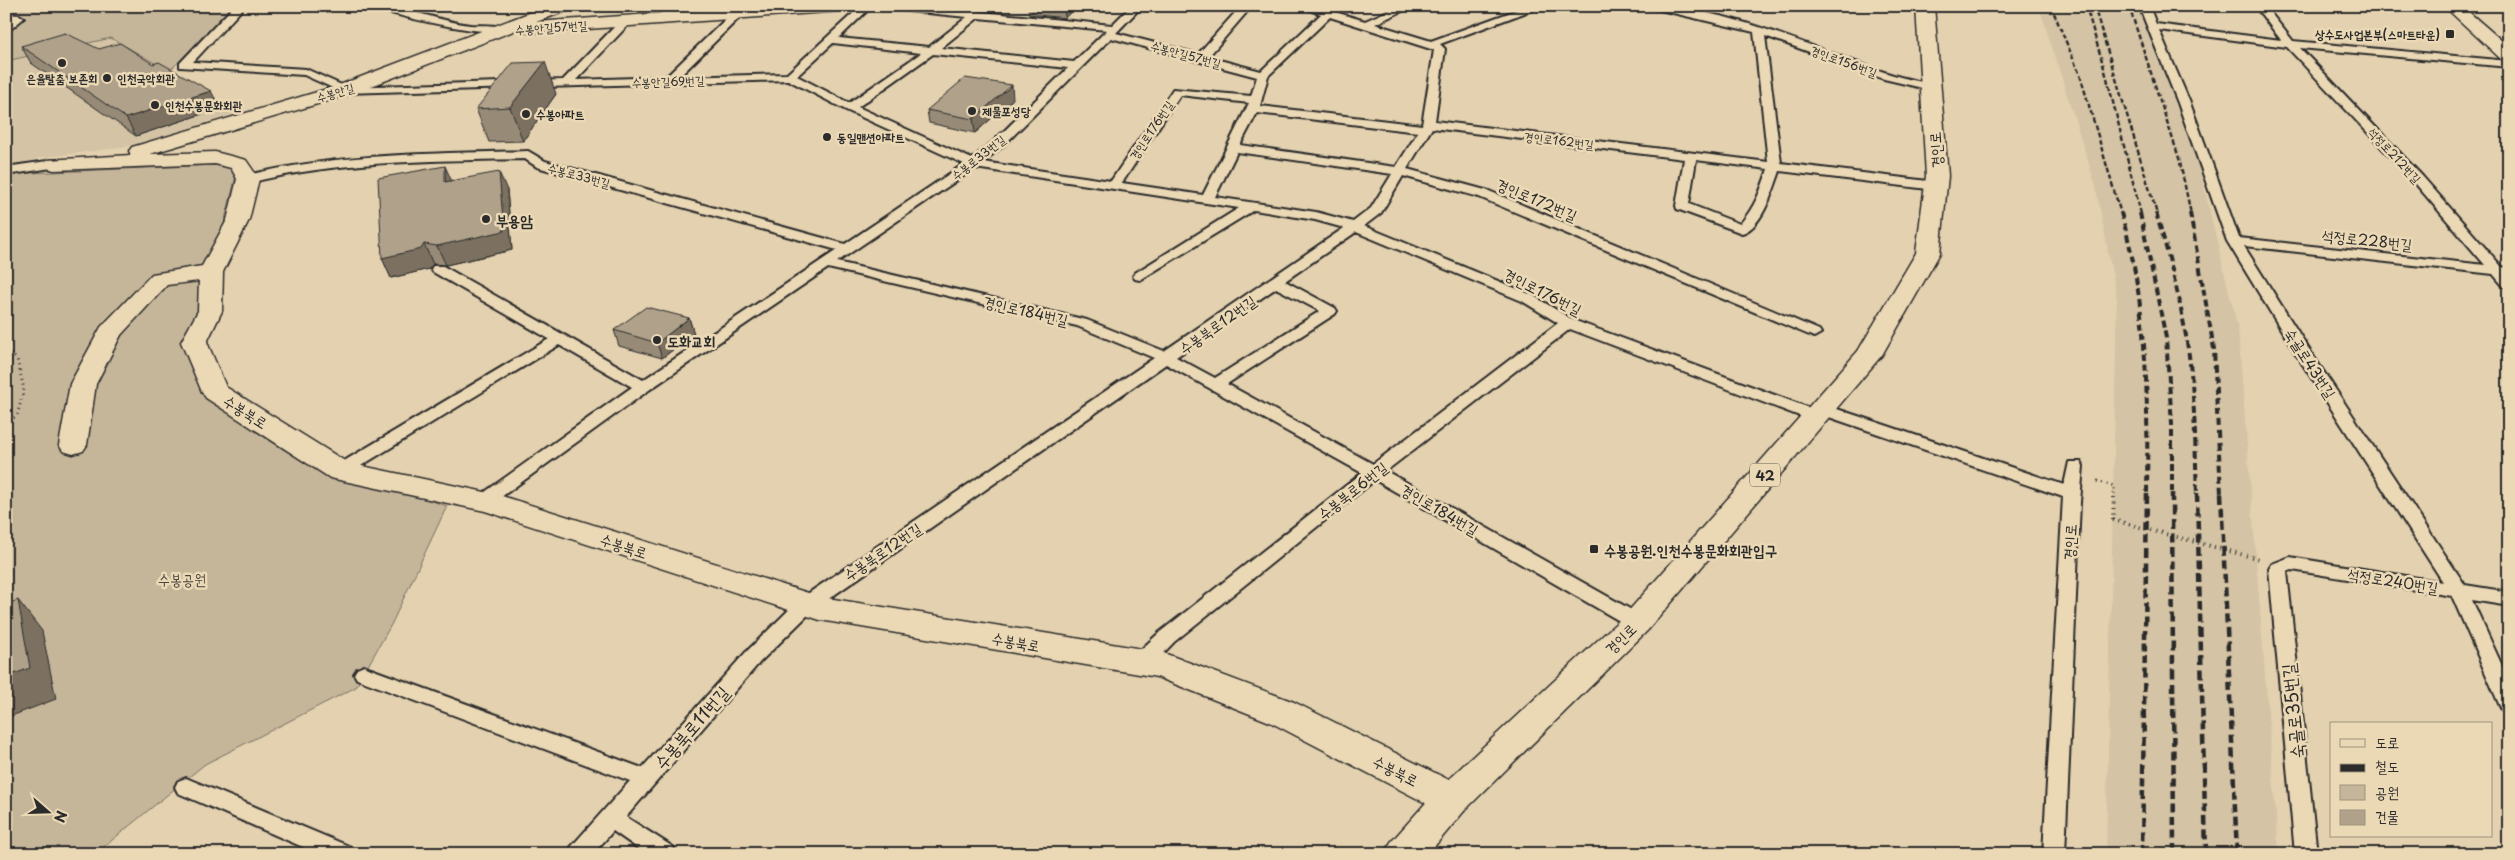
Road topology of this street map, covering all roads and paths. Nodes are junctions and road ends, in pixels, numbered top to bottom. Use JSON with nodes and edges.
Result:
{"nodes":[{"id":1,"x":240,"y":6,"type":"edge"},
{"id":2,"x":378,"y":6,"type":"edge"},
{"id":3,"x":564,"y":6,"type":"edge"},
{"id":4,"x":677,"y":6,"type":"edge"},
{"id":5,"x":843,"y":6,"type":"edge"},
{"id":6,"x":867,"y":6,"type":"edge"},
{"id":7,"x":888,"y":6,"type":"edge"},
{"id":8,"x":1027,"y":6,"type":"edge"},
{"id":9,"x":1137,"y":6,"type":"edge"},
{"id":10,"x":1247,"y":6,"type":"edge"},
{"id":11,"x":1408,"y":6,"type":"edge"},
{"id":12,"x":1538,"y":6,"type":"edge"},
{"id":13,"x":1648,"y":6,"type":"edge"},
{"id":14,"x":1925,"y":6,"type":"edge"},
{"id":15,"x":2144,"y":6,"type":"edge"},
{"id":16,"x":2260,"y":6,"type":"edge"},
{"id":17,"x":2452,"y":6,"type":"edge"},
{"id":18,"x":1307,"y":7,"type":"edge"},
{"id":19,"x":771,"y":9,"type":"edge"},
{"id":20,"x":939,"y":9,"type":"edge"},
{"id":21,"x":737,"y":14,"type":"junction"},
{"id":22,"x":975,"y":14,"type":"junction"},
{"id":23,"x":1327,"y":14,"type":"junction"},
{"id":24,"x":6,"y":17,"type":"edge"},
{"id":25,"x":1016,"y":18,"type":"junction"},
{"id":26,"x":660,"y":19,"type":"junction"},
{"id":27,"x":625,"y":22,"type":"junction"},
{"id":28,"x":1364,"y":24,"type":"junction"},
{"id":29,"x":2151,"y":26,"type":"junction"},
{"id":30,"x":6,"y":30,"type":"edge"},
{"id":31,"x":499,"y":30,"type":"junction"},
{"id":32,"x":1759,"y":30,"type":"junction"},
{"id":33,"x":1112,"y":31,"type":"junction"},
{"id":34,"x":831,"y":40,"type":"junction"},
{"id":35,"x":2289,"y":43,"type":"junction"},
{"id":36,"x":1430,"y":44,"type":"junction"},
{"id":37,"x":932,"y":50,"type":"junction"},
{"id":38,"x":2509,"y":57,"type":"edge"},
{"id":39,"x":1201,"y":58,"type":"junction"},
{"id":40,"x":2509,"y":64,"type":"edge"},
{"id":41,"x":1077,"y":66,"type":"junction"},
{"id":42,"x":1263,"y":76,"type":"junction"},
{"id":43,"x":790,"y":77,"type":"junction"},
{"id":44,"x":670,"y":80,"type":"junction"},
{"id":45,"x":566,"y":84,"type":"junction"},
{"id":46,"x":1931,"y":87,"type":"junction"},
{"id":47,"x":344,"y":90,"type":"junction"},
{"id":48,"x":1255,"y":105,"type":"junction"},
{"id":49,"x":850,"y":108,"type":"junction"},
{"id":50,"x":1427,"y":127,"type":"junction"},
{"id":51,"x":1233,"y":148,"type":"junction"},
{"id":52,"x":1690,"y":157,"type":"junction"},
{"id":53,"x":100,"y":162,"type":"junction"},
{"id":54,"x":54,"y":164,"type":"joint"},
{"id":55,"x":973,"y":164,"type":"junction"},
{"id":56,"x":1775,"y":167,"type":"junction"},
{"id":57,"x":6,"y":170,"type":"edge"},
{"id":58,"x":1399,"y":172,"type":"junction"},
{"id":59,"x":248,"y":179,"type":"junction"},
{"id":60,"x":1115,"y":184,"type":"junction"},
{"id":61,"x":1936,"y":186,"type":"junction"},
{"id":62,"x":1207,"y":199,"type":"junction"},
{"id":63,"x":1252,"y":206,"type":"junction"},
{"id":64,"x":1355,"y":227,"type":"junction"},
{"id":65,"x":2234,"y":241,"type":"junction"},
{"id":66,"x":848,"y":249,"type":"junction"},
{"id":67,"x":827,"y":264,"type":"junction"},
{"id":68,"x":438,"y":269,"type":"dead end"},
{"id":69,"x":2503,"y":271,"type":"edge"},
{"id":70,"x":211,"y":272,"type":"junction"},
{"id":71,"x":1140,"y":276,"type":"dead end"},
{"id":72,"x":1276,"y":282,"type":"junction"},
{"id":73,"x":2509,"y":284,"type":"edge"},
{"id":74,"x":1568,"y":323,"type":"junction"},
{"id":75,"x":1814,"y":333,"type":"dead end"},
{"id":76,"x":559,"y":339,"type":"junction"},
{"id":77,"x":6,"y":351,"type":"edge"},
{"id":78,"x":1166,"y":358,"type":"junction"},
{"id":79,"x":1215,"y":385,"type":"junction"},
{"id":80,"x":644,"y":387,"type":"junction"},
{"id":81,"x":1819,"y":413,"type":"junction"},
{"id":82,"x":6,"y":422,"type":"edge"},
{"id":83,"x":73,"y":445,"type":"dead end"},
{"id":84,"x":2075,"y":466,"type":"dead end"},
{"id":85,"x":340,"y":471,"type":"junction"},
{"id":86,"x":1374,"y":472,"type":"junction"},
{"id":87,"x":2114,"y":486,"type":"dead end"},
{"id":88,"x":2072,"y":494,"type":"junction"},
{"id":89,"x":484,"y":501,"type":"junction"},
{"id":90,"x":2259,"y":559,"type":"dead end"},
{"id":91,"x":2278,"y":569,"type":"joint"},
{"id":92,"x":2459,"y":591,"type":"junction"},
{"id":93,"x":2509,"y":599,"type":"edge"},
{"id":94,"x":807,"y":604,"type":"junction"},
{"id":95,"x":1637,"y":622,"type":"junction"},
{"id":96,"x":1140,"y":662,"type":"junction"},
{"id":97,"x":364,"y":674,"type":"dead end"},
{"id":98,"x":2509,"y":704,"type":"edge"},
{"id":99,"x":646,"y":778,"type":"junction"},
{"id":100,"x":186,"y":787,"type":"dead end"},
{"id":101,"x":1452,"y":799,"type":"junction"},
{"id":102,"x":610,"y":818,"type":"junction"},
{"id":103,"x":344,"y":854,"type":"edge"},
{"id":104,"x":580,"y":854,"type":"edge"},
{"id":105,"x":665,"y":854,"type":"edge"},
{"id":106,"x":1404,"y":854,"type":"edge"},
{"id":107,"x":2054,"y":854,"type":"edge"},
{"id":108,"x":2306,"y":854,"type":"edge"}],
"edges":[{"from":1,"to":47,"type":"lane"},
{"from":2,"to":31,"type":"lane"},
{"from":3,"to":31,"type":"street","name":"수봉안길"},
{"from":4,"to":26,"type":"lane"},
{"from":5,"to":19,"type":"street","name":"수봉안길57번길"},
{"from":6,"to":34,"type":"lane"},
{"from":7,"to":20,"type":"lane","name":"수봉안길57번길"},
{"from":8,"to":25,"type":"lane"},
{"from":9,"to":33,"type":"lane","name":"수봉로33번길"},
{"from":10,"to":39,"type":"lane"},
{"from":11,"to":28,"type":"lane"},
{"from":12,"to":36,"type":"lane"},
{"from":13,"to":32,"type":"lane","name":"경인로156번길"},
{"from":14,"to":46,"type":"street","name":"경인로","number":"42"},
{"from":15,"to":29,"type":"lane","name":"숙골로43번길"},
{"from":16,"to":35,"type":"lane","name":"석정로212번길"},
{"from":17,"to":38,"type":"street"},
{"from":18,"to":23,"type":"lane"},
{"from":19,"to":21,"type":"street","name":"수봉안길57번길"},
{"from":20,"to":22,"type":"lane","name":"수봉안길57번길"},
{"from":21,"to":26,"type":"street","name":"수봉안길57번길"},
{"from":21,"to":44,"type":"lane"},
{"from":22,"to":25,"type":"lane","name":"수봉안길57번길"},
{"from":22,"to":37,"type":"lane"},
{"from":23,"to":28,"type":"lane"},
{"from":23,"to":42,"type":"lane"},
{"from":24,"to":30,"type":"lane"},
{"from":25,"to":33,"type":"lane","name":"수봉안길57번길"},
{"from":26,"to":27,"type":"street","name":"수봉안길57번길"},
{"from":27,"to":31,"type":"street","name":"수봉안길57번길"},
{"from":27,"to":45,"type":"lane"},
{"from":28,"to":36,"type":"lane"},
{"from":29,"to":35,"type":"lane"},
{"from":29,"to":65,"type":"lane","name":"숙골로43번길"},
{"from":31,"to":47,"type":"street","name":"수봉안길"},
{"from":32,"to":46,"type":"lane","name":"경인로156번길"},
{"from":32,"to":56,"type":"lane"},
{"from":33,"to":39,"type":"lane","name":"수봉안길57번길"},
{"from":33,"to":41,"type":"lane","name":"수봉로33번길"},
{"from":34,"to":37,"type":"lane"},
{"from":34,"to":43,"type":"lane"},
{"from":35,"to":40,"type":"lane"},
{"from":35,"to":69,"type":"lane","name":"석정로212번길"},
{"from":36,"to":50,"type":"lane","name":"수봉북로12번길"},
{"from":37,"to":41,"type":"lane"},
{"from":37,"to":49,"type":"lane"},
{"from":39,"to":42,"type":"lane","name":"수봉안길57번길"},
{"from":41,"to":55,"type":"lane","name":"수봉로33번길"},
{"from":42,"to":48,"type":"lane"},
{"from":43,"to":44,"type":"lane","name":"수봉안길69번길"},
{"from":43,"to":49,"type":"lane","name":"수봉안길69번길"},
{"from":44,"to":45,"type":"lane","name":"수봉안길69번길"},
{"from":45,"to":47,"type":"lane","name":"수봉안길69번길"},
{"from":46,"to":61,"type":"street","name":"경인로","number":"42"},
{"from":47,"to":53,"type":"street","name":"수봉안길"},
{"from":48,"to":50,"type":"lane","name":"경인로162번길"},
{"from":48,"to":51,"type":"lane"},
{"from":48,"to":60,"type":"lane","name":"경인로176번길"},
{"from":49,"to":55,"type":"lane","name":"수봉안길69번길"},
{"from":50,"to":52,"type":"lane","name":"경인로162번길"},
{"from":50,"to":58,"type":"lane","name":"수봉북로12번길"},
{"from":51,"to":58,"type":"lane","name":"경인로172번길"},
{"from":51,"to":62,"type":"lane"},
{"from":52,"to":56,"type":"lane","name":"경인로162번길"},
{"from":52,"to":56,"type":"lane"},
{"from":53,"to":54,"type":"street"},
{"from":53,"to":59,"type":"street"},
{"from":54,"to":57,"type":"lane"},
{"from":55,"to":60,"type":"lane","name":"경인로176번길"},
{"from":55,"to":66,"type":"lane","name":"수봉로33번길"},
{"from":56,"to":61,"type":"lane","name":"경인로162번길"},
{"from":58,"to":64,"type":"lane","name":"수봉북로12번길"},
{"from":58,"to":75,"type":"lane","name":"경인로172번길"},
{"from":59,"to":66,"type":"lane","name":"수봉로33번길"},
{"from":59,"to":70,"type":"street","name":"수봉북로"},
{"from":60,"to":62,"type":"lane","name":"경인로176번길"},
{"from":61,"to":81,"type":"street","name":"경인로","number":"42"},
{"from":62,"to":63,"type":"lane","name":"경인로176번길"},
{"from":63,"to":64,"type":"lane","name":"경인로176번길"},
{"from":63,"to":71,"type":"lane"},
{"from":64,"to":72,"type":"lane","name":"수봉북로12번길"},
{"from":64,"to":74,"type":"lane","name":"경인로176번길"},
{"from":65,"to":69,"type":"lane","name":"석정로228번길"},
{"from":65,"to":92,"type":"lane","name":"숙골로43번길"},
{"from":66,"to":67,"type":"lane","name":"수봉로33번길"},
{"from":67,"to":78,"type":"lane","name":"경인로184번길"},
{"from":67,"to":80,"type":"lane","name":"수봉로33번길"},
{"from":68,"to":76,"type":"lane"},
{"from":69,"to":73,"type":"lane"},
{"from":70,"to":83,"type":"street"},
{"from":70,"to":85,"type":"street","name":"수봉북로"},
{"from":72,"to":78,"type":"lane","name":"수봉북로12번길"},
{"from":72,"to":79,"type":"lane"},
{"from":74,"to":81,"type":"lane","name":"경인로176번길"},
{"from":74,"to":86,"type":"lane","name":"수봉북로6번길"},
{"from":76,"to":80,"type":"lane"},
{"from":76,"to":85,"type":"lane"},
{"from":77,"to":82,"type":"path"},
{"from":78,"to":79,"type":"lane","name":"경인로184번길"},
{"from":78,"to":94,"type":"lane","name":"수봉북로12번길"},
{"from":79,"to":86,"type":"lane","name":"경인로184번길"},
{"from":80,"to":89,"type":"lane","name":"수봉로33번길"},
{"from":81,"to":88,"type":"lane"},
{"from":81,"to":95,"type":"street","name":"경인로","number":"42"},
{"from":84,"to":88,"type":"lane","name":"경인로"},
{"from":85,"to":89,"type":"street","name":"수봉북로"},
{"from":86,"to":95,"type":"lane","name":"경인로184번길"},
{"from":86,"to":96,"type":"lane","name":"수봉북로6번길"},
{"from":87,"to":90,"type":"path","bridge":true},
{"from":88,"to":107,"type":"lane","name":"경인로"},
{"from":89,"to":94,"type":"street","name":"수봉북로"},
{"from":91,"to":92,"type":"lane","name":"석정로240번길"},
{"from":91,"to":108,"type":"lane","name":"숙골로35번길"},
{"from":92,"to":93,"type":"lane","name":"석정로240번길"},
{"from":92,"to":98,"type":"lane","name":"숙골로43번길"},
{"from":94,"to":96,"type":"street","name":"수봉북로"},
{"from":94,"to":99,"type":"lane","name":"수봉북로11번길"},
{"from":95,"to":101,"type":"street","name":"경인로","number":"42"},
{"from":96,"to":101,"type":"street","name":"수봉북로"},
{"from":97,"to":99,"type":"lane"},
{"from":99,"to":102,"type":"lane","name":"수봉북로11번길"},
{"from":100,"to":103,"type":"lane"},
{"from":101,"to":106,"type":"street","name":"경인로","number":"42"},
{"from":102,"to":104,"type":"lane","name":"수봉북로11번길"},
{"from":102,"to":105,"type":"lane"}]}
